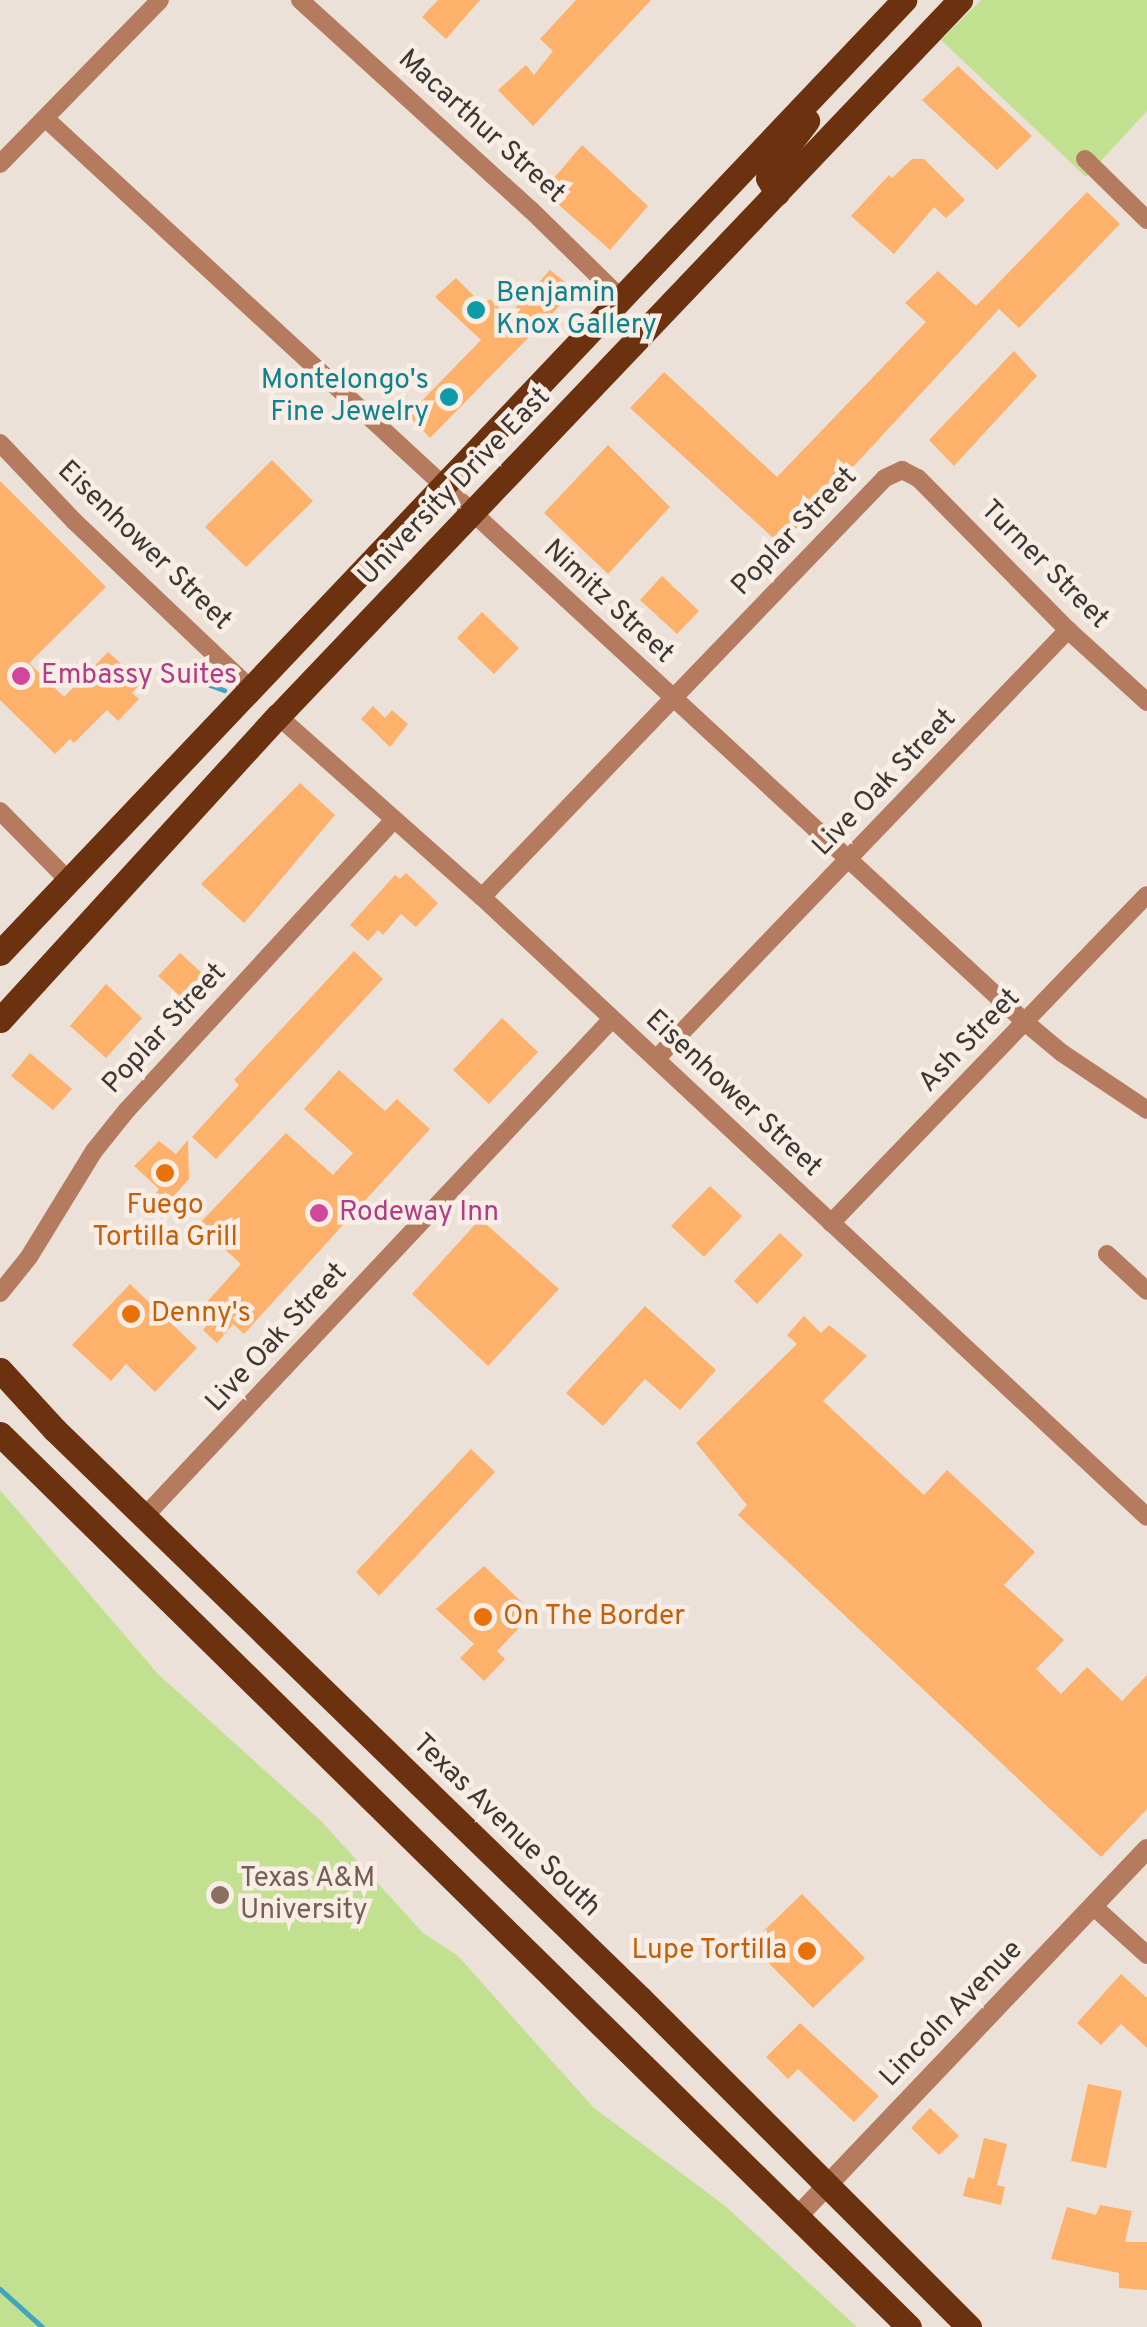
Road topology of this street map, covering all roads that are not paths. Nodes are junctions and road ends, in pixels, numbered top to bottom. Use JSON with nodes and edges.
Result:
{"nodes":[{"id":1,"x":160,"y":0,"type":"edge"},
{"id":2,"x":300,"y":0,"type":"edge"},
{"id":3,"x":904,"y":0,"type":"edge"},
{"id":4,"x":960,"y":0,"type":"edge"},
{"id":5,"x":817,"y":93,"type":"junction"},
{"id":6,"x":45,"y":118,"type":"junction"},
{"id":7,"x":1085,"y":159,"type":"dead end"},
{"id":8,"x":0,"y":164,"type":"edge"},
{"id":9,"x":777,"y":194,"type":"junction"},
{"id":10,"x":700,"y":215,"type":"junction"},
{"id":11,"x":1147,"y":220,"type":"edge"},
{"id":12,"x":622,"y":298,"type":"junction"},
{"id":13,"x":675,"y":299,"type":"junction"},
{"id":14,"x":0,"y":442,"type":"edge"},
{"id":15,"x":902,"y":470,"type":"joint"},
{"id":16,"x":443,"y":487,"type":"junction"},
{"id":17,"x":472,"y":513,"type":"junction"},
{"id":18,"x":1068,"y":630,"type":"junction"},
{"id":19,"x":250,"y":688,"type":"junction"},
{"id":20,"x":674,"y":699,"type":"junction"},
{"id":21,"x":1147,"y":702,"type":"edge"},
{"id":22,"x":278,"y":716,"type":"junction"},
{"id":23,"x":0,"y":811,"type":"edge"},
{"id":24,"x":394,"y":820,"type":"junction"},
{"id":25,"x":848,"y":862,"type":"junction"},
{"id":26,"x":70,"y":881,"type":"junction"},
{"id":27,"x":1147,"y":895,"type":"edge"},
{"id":28,"x":482,"y":897,"type":"junction"},
{"id":29,"x":0,"y":953,"type":"edge"},
{"id":30,"x":612,"y":1019,"type":"junction"},
{"id":31,"x":0,"y":1020,"type":"edge"},
{"id":32,"x":1026,"y":1023,"type":"junction"},
{"id":33,"x":656,"y":1059,"type":"junction"},
{"id":34,"x":1147,"y":1110,"type":"edge"},
{"id":35,"x":830,"y":1223,"type":"junction"},
{"id":36,"x":1107,"y":1254,"type":"dead end"},
{"id":37,"x":1147,"y":1291,"type":"edge"},
{"id":38,"x":0,"y":1294,"type":"edge"},
{"id":39,"x":0,"y":1370,"type":"edge"},
{"id":40,"x":0,"y":1434,"type":"edge"},
{"id":41,"x":144,"y":1517,"type":"junction"},
{"id":42,"x":1147,"y":1517,"type":"edge"},
{"id":43,"x":461,"y":1823,"type":"junction"},
{"id":44,"x":1147,"y":1849,"type":"edge"},
{"id":45,"x":429,"y":1856,"type":"junction"},
{"id":46,"x":1092,"y":1906,"type":"junction"},
{"id":47,"x":1147,"y":1955,"type":"edge"},
{"id":48,"x":827,"y":2184,"type":"junction"},
{"id":49,"x":796,"y":2217,"type":"junction"},
{"id":50,"x":909,"y":2327,"type":"edge"},
{"id":51,"x":970,"y":2327,"type":"edge"}],
"edges":[{"from":1,"to":6,"type":"street"},
{"from":2,"to":12,"type":"street","name":"Macarthur Street"},
{"from":3,"to":5,"type":"main road","name":"University Drive East"},
{"from":4,"to":9,"type":"main road","name":"University Drive East"},
{"from":5,"to":9,"type":"main road"},
{"from":5,"to":10,"type":"main road","name":"University Drive East"},
{"from":6,"to":8,"type":"street"},
{"from":6,"to":16,"type":"street","name":"Nimitz Street"},
{"from":7,"to":11,"type":"street"},
{"from":9,"to":13,"type":"main road","name":"University Drive East"},
{"from":10,"to":12,"type":"main road","name":"University Drive East"},
{"from":10,"to":13,"type":"main road"},
{"from":12,"to":16,"type":"main road","name":"University Drive East"},
{"from":13,"to":17,"type":"main road","name":"University Drive East"},
{"from":14,"to":19,"type":"street","name":"Eisenhower Street"},
{"from":15,"to":18,"type":"street","name":"Turner Street"},
{"from":15,"to":20,"type":"street","name":"Poplar Street"},
{"from":16,"to":17,"type":"street","name":"Nimitz Street"},
{"from":16,"to":19,"type":"main road","name":"University Drive East"},
{"from":17,"to":20,"type":"street","name":"Nimitz Street"},
{"from":17,"to":22,"type":"main road","name":"University Drive East"},
{"from":18,"to":21,"type":"street","name":"Turner Street"},
{"from":18,"to":25,"type":"street","name":"Live Oak Street"},
{"from":19,"to":26,"type":"main road","name":"University Drive East"},
{"from":20,"to":25,"type":"street","name":"Nimitz Street"},
{"from":20,"to":28,"type":"street","name":"Poplar Street"},
{"from":22,"to":24,"type":"street","name":"Eisenhower Street"},
{"from":22,"to":31,"type":"main road","name":"University Drive East"},
{"from":23,"to":26,"type":"street"},
{"from":24,"to":28,"type":"street","name":"Eisenhower Street"},
{"from":24,"to":38,"type":"street","name":"Poplar Street"},
{"from":25,"to":32,"type":"street","name":"Nimitz Street"},
{"from":25,"to":33,"type":"street","name":"Live Oak Street"},
{"from":26,"to":29,"type":"main road","name":"University Drive East"},
{"from":27,"to":32,"type":"street","name":"Ash Street"},
{"from":28,"to":30,"type":"street","name":"Eisenhower Street"},
{"from":30,"to":33,"type":"street","name":"Eisenhower Street"},
{"from":30,"to":41,"type":"street","name":"Live Oak Street"},
{"from":32,"to":34,"type":"street","name":"Nimitz Street"},
{"from":32,"to":35,"type":"street","name":"Ash Street"},
{"from":33,"to":35,"type":"street","name":"Eisenhower Street"},
{"from":35,"to":42,"type":"street","name":"Eisenhower Street"},
{"from":36,"to":37,"type":"street"},
{"from":39,"to":41,"type":"main road","name":"Texas Avenue South"},
{"from":40,"to":45,"type":"main road"},
{"from":41,"to":43,"type":"main road","name":"Texas Avenue South"},
{"from":43,"to":45,"type":"main road"},
{"from":43,"to":48,"type":"main road","name":"Texas Avenue South"},
{"from":44,"to":46,"type":"street","name":"Lincoln Avenue"},
{"from":45,"to":49,"type":"main road"},
{"from":46,"to":47,"type":"street"},
{"from":46,"to":48,"type":"street","name":"Lincoln Avenue"},
{"from":48,"to":49,"type":"street","name":"Lincoln Avenue"},
{"from":48,"to":51,"type":"main road","name":"Texas Avenue South"},
{"from":49,"to":50,"type":"main road"}]}
